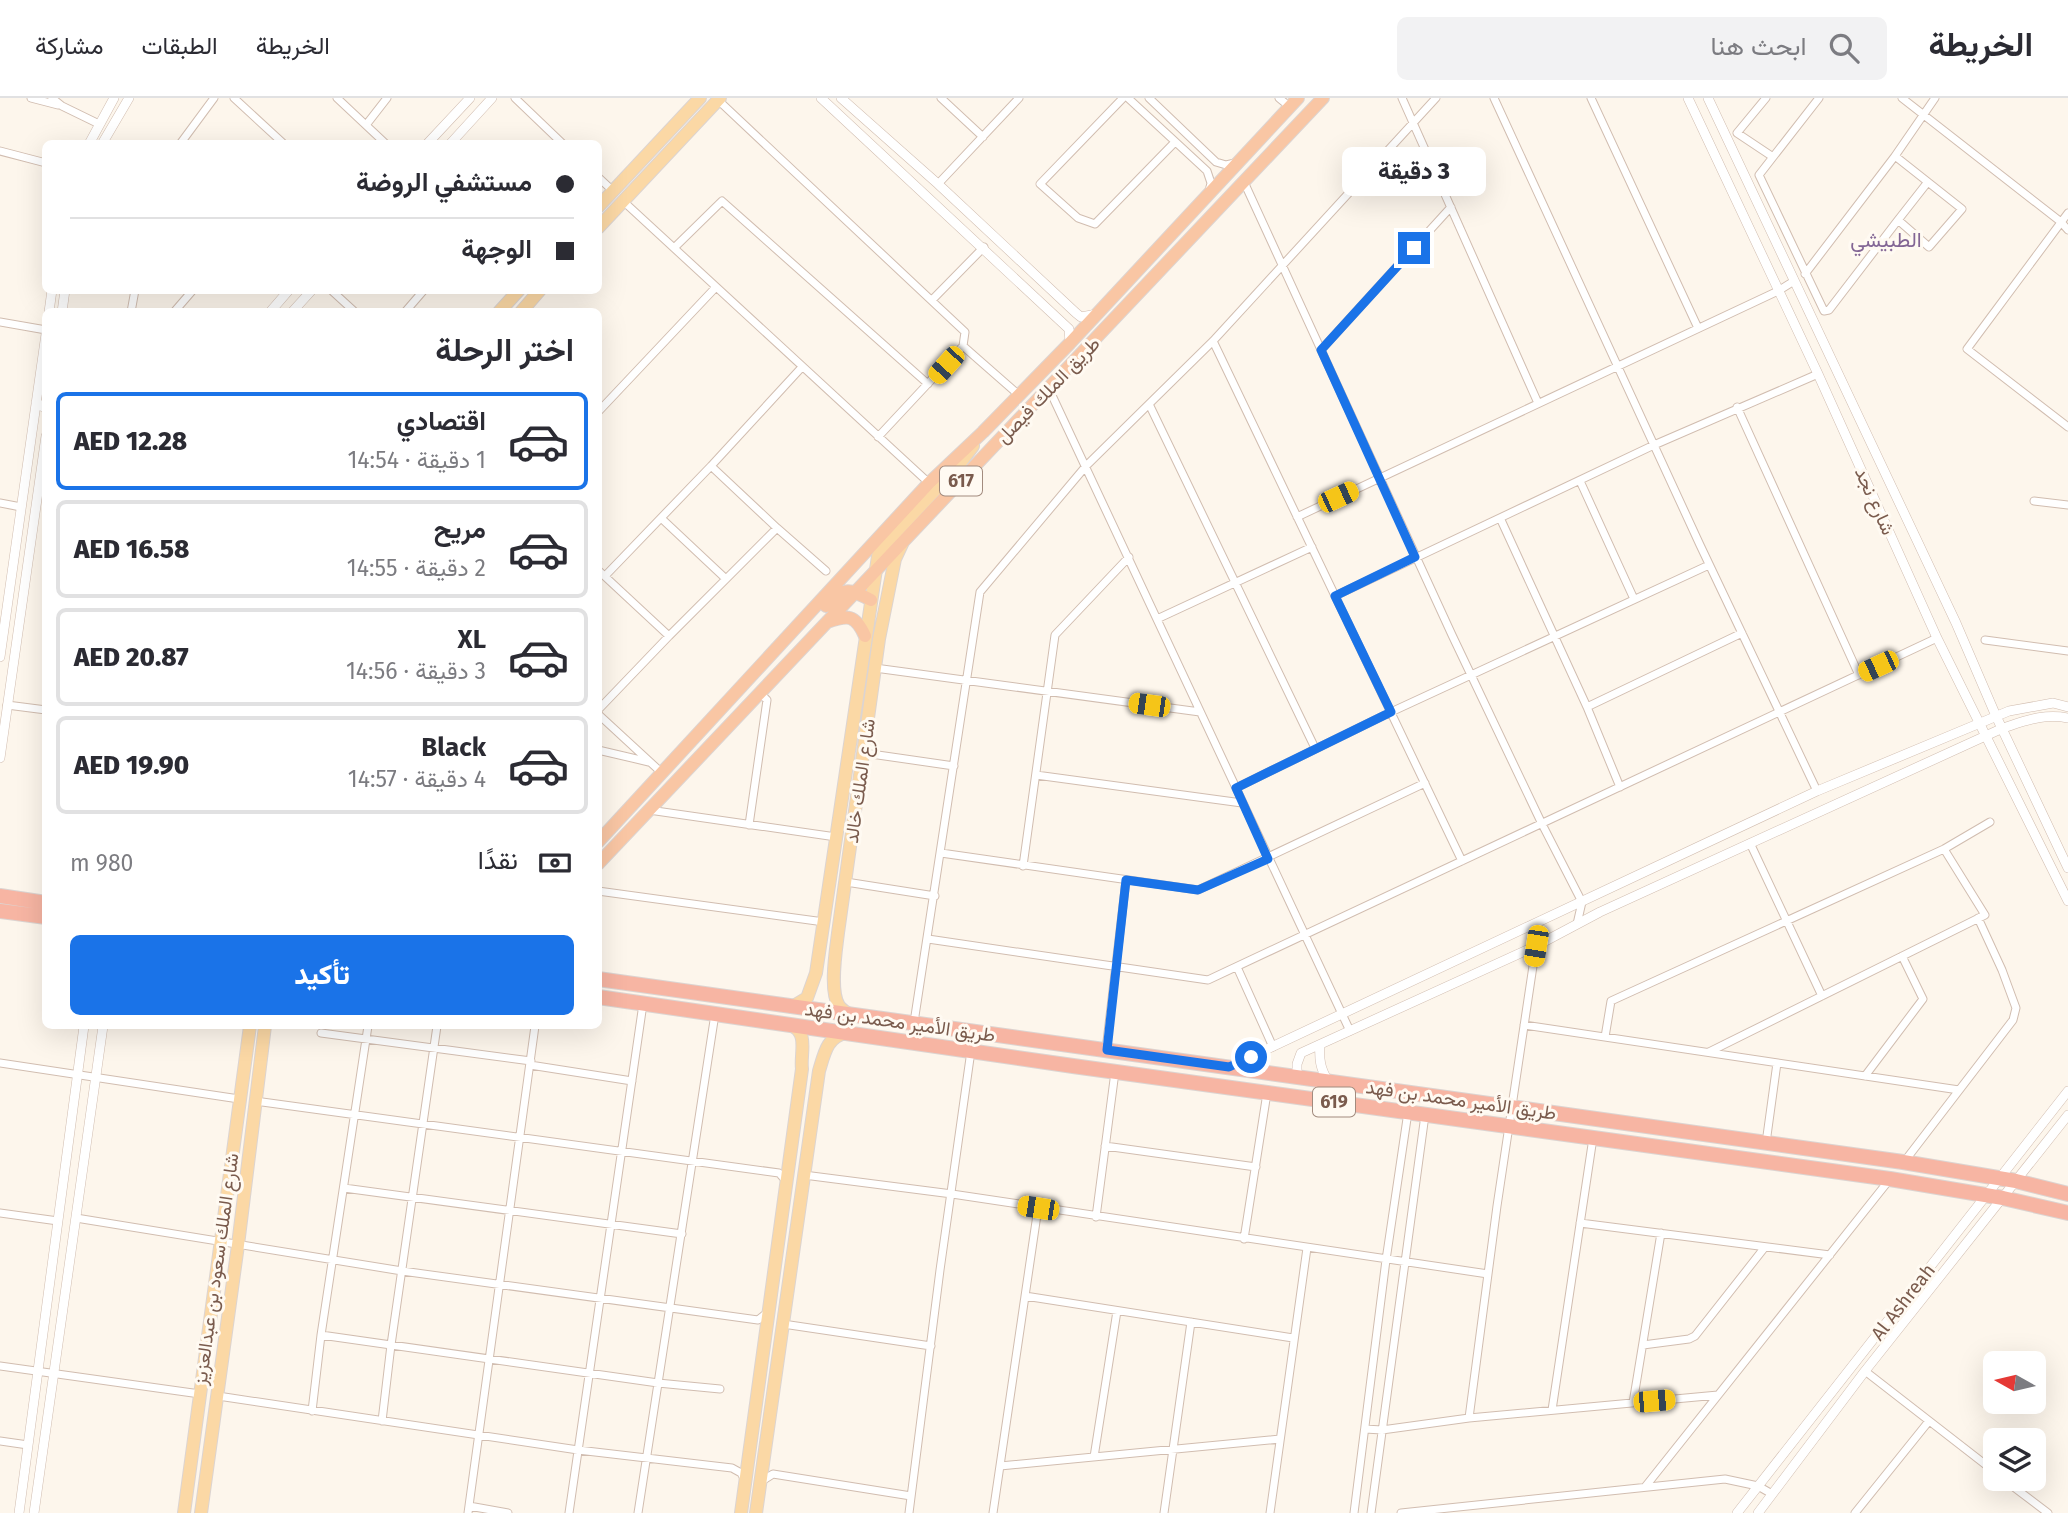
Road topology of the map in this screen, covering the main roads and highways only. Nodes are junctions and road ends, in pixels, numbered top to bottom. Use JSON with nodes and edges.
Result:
{"nodes":[{"id":1,"x":700,"y":98,"type":"edge"},
{"id":2,"x":1323,"y":98,"type":"edge"},
{"id":3,"x":719,"y":99,"type":"edge"},
{"id":4,"x":1294,"y":103,"type":"edge"},
{"id":5,"x":602,"y":202,"type":"edge"},
{"id":6,"x":602,"y":224,"type":"edge"},
{"id":7,"x":513,"y":294,"type":"edge"},
{"id":8,"x":537,"y":294,"type":"edge"},
{"id":9,"x":502,"y":308,"type":"edge"},
{"id":10,"x":524,"y":308,"type":"edge"},
{"id":11,"x":984,"y":432,"type":"junction"},
{"id":12,"x":903,"y":542,"type":"junction"},
{"id":13,"x":875,"y":571,"type":"junction"},
{"id":14,"x":855,"y":592,"type":"junction"},
{"id":15,"x":870,"y":600,"type":"junction"},
{"id":16,"x":827,"y":622,"type":"junction"},
{"id":17,"x":865,"y":636,"type":"junction"},
{"id":18,"x":876,"y":662,"type":"junction"},
{"id":19,"x":709,"y":724,"type":"junction"},
{"id":20,"x":602,"y":838,"type":"edge"},
{"id":21,"x":602,"y":860,"type":"edge"},
{"id":22,"x":0,"y":896,"type":"edge"},
{"id":23,"x":42,"y":901,"type":"edge"},
{"id":24,"x":0,"y":911,"type":"edge"},
{"id":25,"x":42,"y":916,"type":"edge"},
{"id":26,"x":816,"y":973,"type":"junction"},
{"id":27,"x":834,"y":976,"type":"junction"},
{"id":28,"x":602,"y":980,"type":"edge"},
{"id":29,"x":602,"y":998,"type":"edge"},
{"id":30,"x":792,"y":1007,"type":"junction"},
{"id":31,"x":852,"y":1016,"type":"junction"},
{"id":32,"x":790,"y":1025,"type":"junction"},
{"id":33,"x":250,"y":1029,"type":"edge"},
{"id":34,"x":265,"y":1029,"type":"edge"},
{"id":35,"x":848,"y":1033,"type":"junction"},
{"id":36,"x":802,"y":1069,"type":"junction"},
{"id":37,"x":820,"y":1071,"type":"junction"},
{"id":38,"x":2068,"y":1194,"type":"edge"},
{"id":39,"x":2068,"y":1213,"type":"edge"},
{"id":40,"x":184,"y":1513,"type":"edge"},
{"id":41,"x":201,"y":1513,"type":"edge"},
{"id":42,"x":741,"y":1513,"type":"edge"},
{"id":43,"x":756,"y":1513,"type":"edge"}],
"edges":[{"from":1,"to":5,"type":"main road"},
{"from":2,"to":12,"type":"highway","name":"طريق الملك فيصل","number":"617"},
{"from":3,"to":6,"type":"main road"},
{"from":4,"to":11,"type":"highway","name":"طريق الملك فيصل","number":"617"},
{"from":7,"to":9,"type":"main road"},
{"from":8,"to":10,"type":"main road"},
{"from":11,"to":13,"type":"main road","name":"شارع الملك خالد"},
{"from":11,"to":19,"type":"highway","name":"طريق الملك فيصل","number":"617"},
{"from":12,"to":13,"type":"highway","name":"طريق الملك فيصل","number":"617"},
{"from":12,"to":18,"type":"main road","name":"شارع الملك خالد"},
{"from":13,"to":14,"type":"highway","name":"طريق الملك فيصل","number":"617"},
{"from":13,"to":15,"type":"main road","name":"شارع الملك خالد"},
{"from":14,"to":15,"type":"highway"},
{"from":14,"to":16,"type":"highway","name":"طريق الملك فيصل","number":"617"},
{"from":14,"to":19,"type":"highway"},
{"from":15,"to":17,"type":"main road","name":"شارع الملك خالد"},
{"from":15,"to":18,"type":"main road"},
{"from":16,"to":17,"type":"highway"},
{"from":16,"to":21,"type":"highway","name":"طريق الملك فيصل","number":"617"},
{"from":17,"to":26,"type":"main road","name":"شارع الملك خالد"},
{"from":18,"to":27,"type":"main road","name":"شارع الملك خالد"},
{"from":19,"to":20,"type":"highway","name":"طريق الملك فيصل","number":"617"},
{"from":22,"to":23,"type":"highway"},
{"from":24,"to":25,"type":"highway"},
{"from":26,"to":27,"type":"main road"},
{"from":26,"to":30,"type":"main road","name":"شارع الملك خالد"},
{"from":27,"to":31,"type":"main road","name":"شارع الملك خالد"},
{"from":28,"to":30,"type":"highway","name":"طريق الأمير محمد بن فهد","number":"619"},
{"from":29,"to":32,"type":"highway","name":"طريق الأمير محمد بن فهد","number":"619"},
{"from":30,"to":31,"type":"highway","name":"طريق الأمير محمد بن فهد","number":"619"},
{"from":31,"to":38,"type":"highway","name":"طريق الأمير محمد بن فهد","number":"619"},
{"from":32,"to":35,"type":"highway","name":"طريق الأمير محمد بن فهد","number":"619"},
{"from":32,"to":36,"type":"main road"},
{"from":33,"to":40,"type":"main road","name":"شارع الملك سعود بن عبدالعزيز"},
{"from":34,"to":41,"type":"main road","name":"شارع الملك سعود بن عبدالعزيز"},
{"from":35,"to":37,"type":"main road"},
{"from":35,"to":39,"type":"highway","name":"طريق الأمير محمد بن فهد","number":"619"},
{"from":36,"to":37,"type":"main road"},
{"from":36,"to":42,"type":"main road"},
{"from":37,"to":43,"type":"main road"}]}
